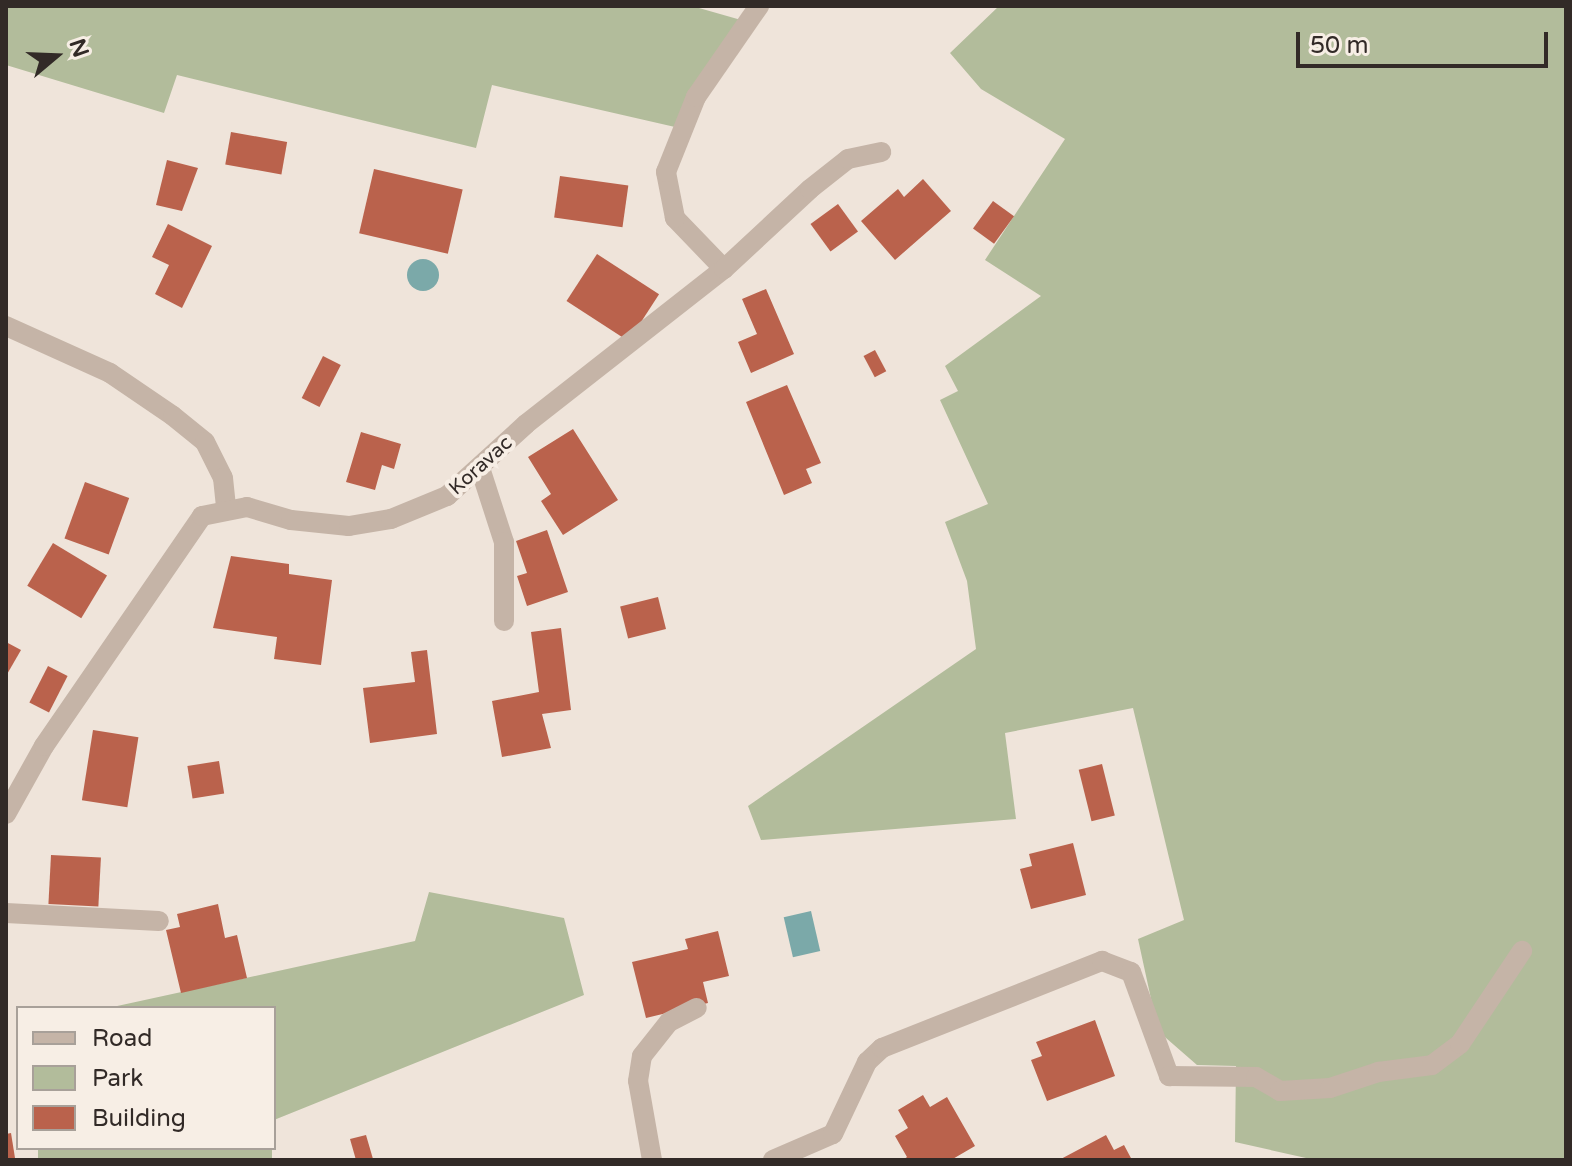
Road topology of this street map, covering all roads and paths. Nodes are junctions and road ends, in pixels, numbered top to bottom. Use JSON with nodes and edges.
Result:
{"nodes":[{"id":1,"x":759,"y":6,"type":"edge"},
{"id":2,"x":881,"y":152,"type":"dead end"},
{"id":3,"x":724,"y":269,"type":"junction"},
{"id":4,"x":6,"y":326,"type":"edge"},
{"id":5,"x":481,"y":471,"type":"junction"},
{"id":6,"x":226,"y":506,"type":"junction"},
{"id":7,"x":504,"y":621,"type":"dead end"},
{"id":8,"x":6,"y":814,"type":"edge"},
{"id":9,"x":6,"y":913,"type":"edge"},
{"id":10,"x":159,"y":921,"type":"dead end"},
{"id":11,"x":1522,"y":951,"type":"dead end"},
{"id":12,"x":697,"y":1008,"type":"dead end"},
{"id":13,"x":652,"y":1160,"type":"edge"},
{"id":14,"x":773,"y":1160,"type":"edge"}],
"edges":[{"from":1,"to":3,"type":"street"},
{"from":2,"to":3,"type":"street","name":"Koravac"},
{"from":3,"to":5,"type":"street","name":"Koravac"},
{"from":4,"to":6,"type":"street"},
{"from":5,"to":6,"type":"street","name":"Koravac"},
{"from":5,"to":7,"type":"street"},
{"from":6,"to":8,"type":"street"},
{"from":9,"to":10,"type":"street"},
{"from":11,"to":14,"type":"street"},
{"from":12,"to":13,"type":"street"}]}
